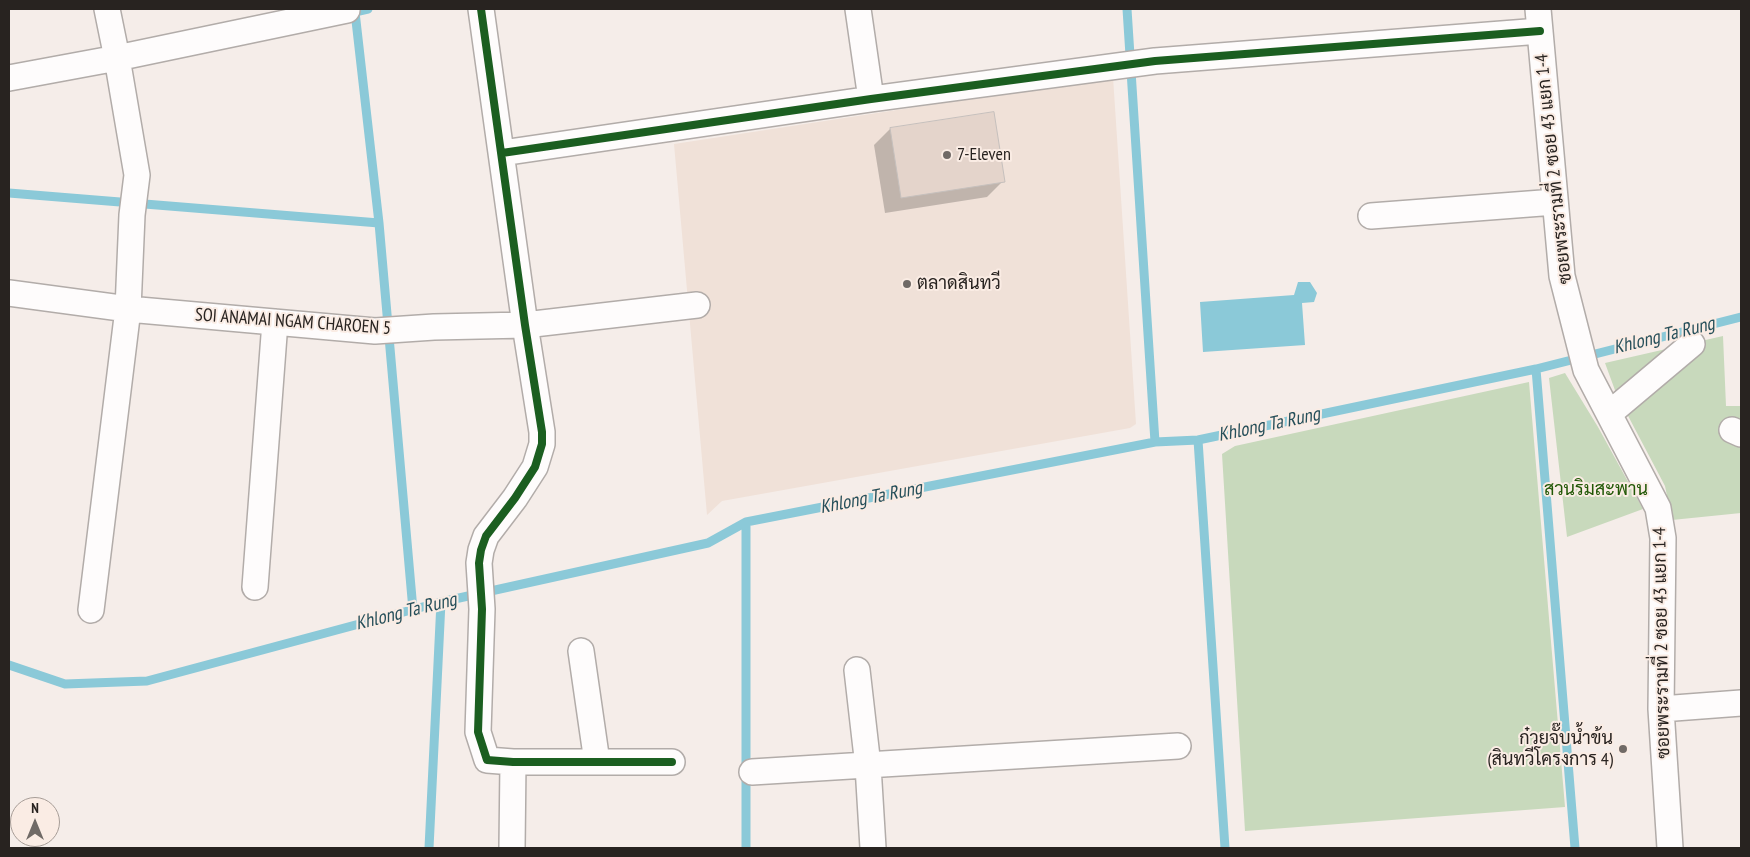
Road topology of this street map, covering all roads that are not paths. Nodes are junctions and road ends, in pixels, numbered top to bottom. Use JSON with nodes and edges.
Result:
{"nodes":[{"id":1,"x":107,"y":9,"type":"edge"},
{"id":2,"x":480,"y":9,"type":"edge"},
{"id":3,"x":858,"y":9,"type":"edge"},
{"id":4,"x":347,"y":10,"type":"dead end"},
{"id":5,"x":1539,"y":20,"type":"edge"},
{"id":6,"x":117,"y":58,"type":"junction"},
{"id":7,"x":9,"y":78,"type":"edge"},
{"id":8,"x":872,"y":99,"type":"junction"},
{"id":9,"x":502,"y":152,"type":"junction"},
{"id":10,"x":1555,"y":202,"type":"junction"},
{"id":11,"x":1371,"y":216,"type":"dead end"},
{"id":12,"x":9,"y":293,"type":"edge"},
{"id":13,"x":697,"y":305,"type":"dead end"},
{"id":14,"x":128,"y":309,"type":"junction"},
{"id":15,"x":274,"y":322,"type":"junction"},
{"id":16,"x":525,"y":325,"type":"junction"},
{"id":17,"x":1692,"y":344,"type":"dead end"},
{"id":18,"x":1610,"y":413,"type":"junction"},
{"id":19,"x":255,"y":587,"type":"dead end"},
{"id":20,"x":91,"y":610,"type":"dead end"},
{"id":21,"x":581,"y":651,"type":"dead end"},
{"id":22,"x":857,"y":670,"type":"dead end"},
{"id":23,"x":1741,"y":703,"type":"edge"},
{"id":24,"x":1661,"y":709,"type":"junction"},
{"id":25,"x":1178,"y":746,"type":"dead end"},
{"id":26,"x":514,"y":762,"type":"junction"},
{"id":27,"x":597,"y":762,"type":"junction"},
{"id":28,"x":672,"y":762,"type":"dead end"},
{"id":29,"x":868,"y":766,"type":"junction"},
{"id":30,"x":752,"y":772,"type":"dead end"},
{"id":31,"x":512,"y":848,"type":"edge"},
{"id":32,"x":873,"y":848,"type":"edge"},
{"id":33,"x":1670,"y":848,"type":"edge"}],
"edges":[{"from":1,"to":6,"type":"street"},
{"from":2,"to":9,"type":"street"},
{"from":3,"to":8,"type":"street"},
{"from":4,"to":6,"type":"street"},
{"from":5,"to":8,"type":"street"},
{"from":5,"to":10,"type":"street","name":"ซอยพระรามที่ 2 ซอย 43 แยก 1-4"},
{"from":6,"to":7,"type":"street"},
{"from":6,"to":14,"type":"street"},
{"from":8,"to":9,"type":"street"},
{"from":9,"to":16,"type":"street"},
{"from":10,"to":11,"type":"street"},
{"from":10,"to":18,"type":"street","name":"ซอยพระรามที่ 2 ซอย 43 แยก 1-4"},
{"from":12,"to":14,"type":"street","name":"SOI ANAMAI NGAM CHAROEN 5"},
{"from":13,"to":16,"type":"street","name":"SOI ANAMAI NGAM CHAROEN 5"},
{"from":14,"to":15,"type":"street","name":"SOI ANAMAI NGAM CHAROEN 5"},
{"from":14,"to":20,"type":"street"},
{"from":15,"to":16,"type":"street","name":"SOI ANAMAI NGAM CHAROEN 5"},
{"from":15,"to":19,"type":"street"},
{"from":16,"to":26,"type":"street"},
{"from":17,"to":18,"type":"street"},
{"from":18,"to":24,"type":"street","name":"ซอยพระรามที่ 2 ซอย 43 แยก 1-4"},
{"from":21,"to":27,"type":"street"},
{"from":22,"to":29,"type":"street"},
{"from":23,"to":24,"type":"street"},
{"from":24,"to":33,"type":"street","name":"ซอยพระรามที่ 2 ซอย 43 แยก 1-4"},
{"from":25,"to":29,"type":"street"},
{"from":26,"to":27,"type":"street"},
{"from":26,"to":31,"type":"street"},
{"from":27,"to":28,"type":"street"},
{"from":29,"to":30,"type":"street"},
{"from":29,"to":32,"type":"street"}]}
